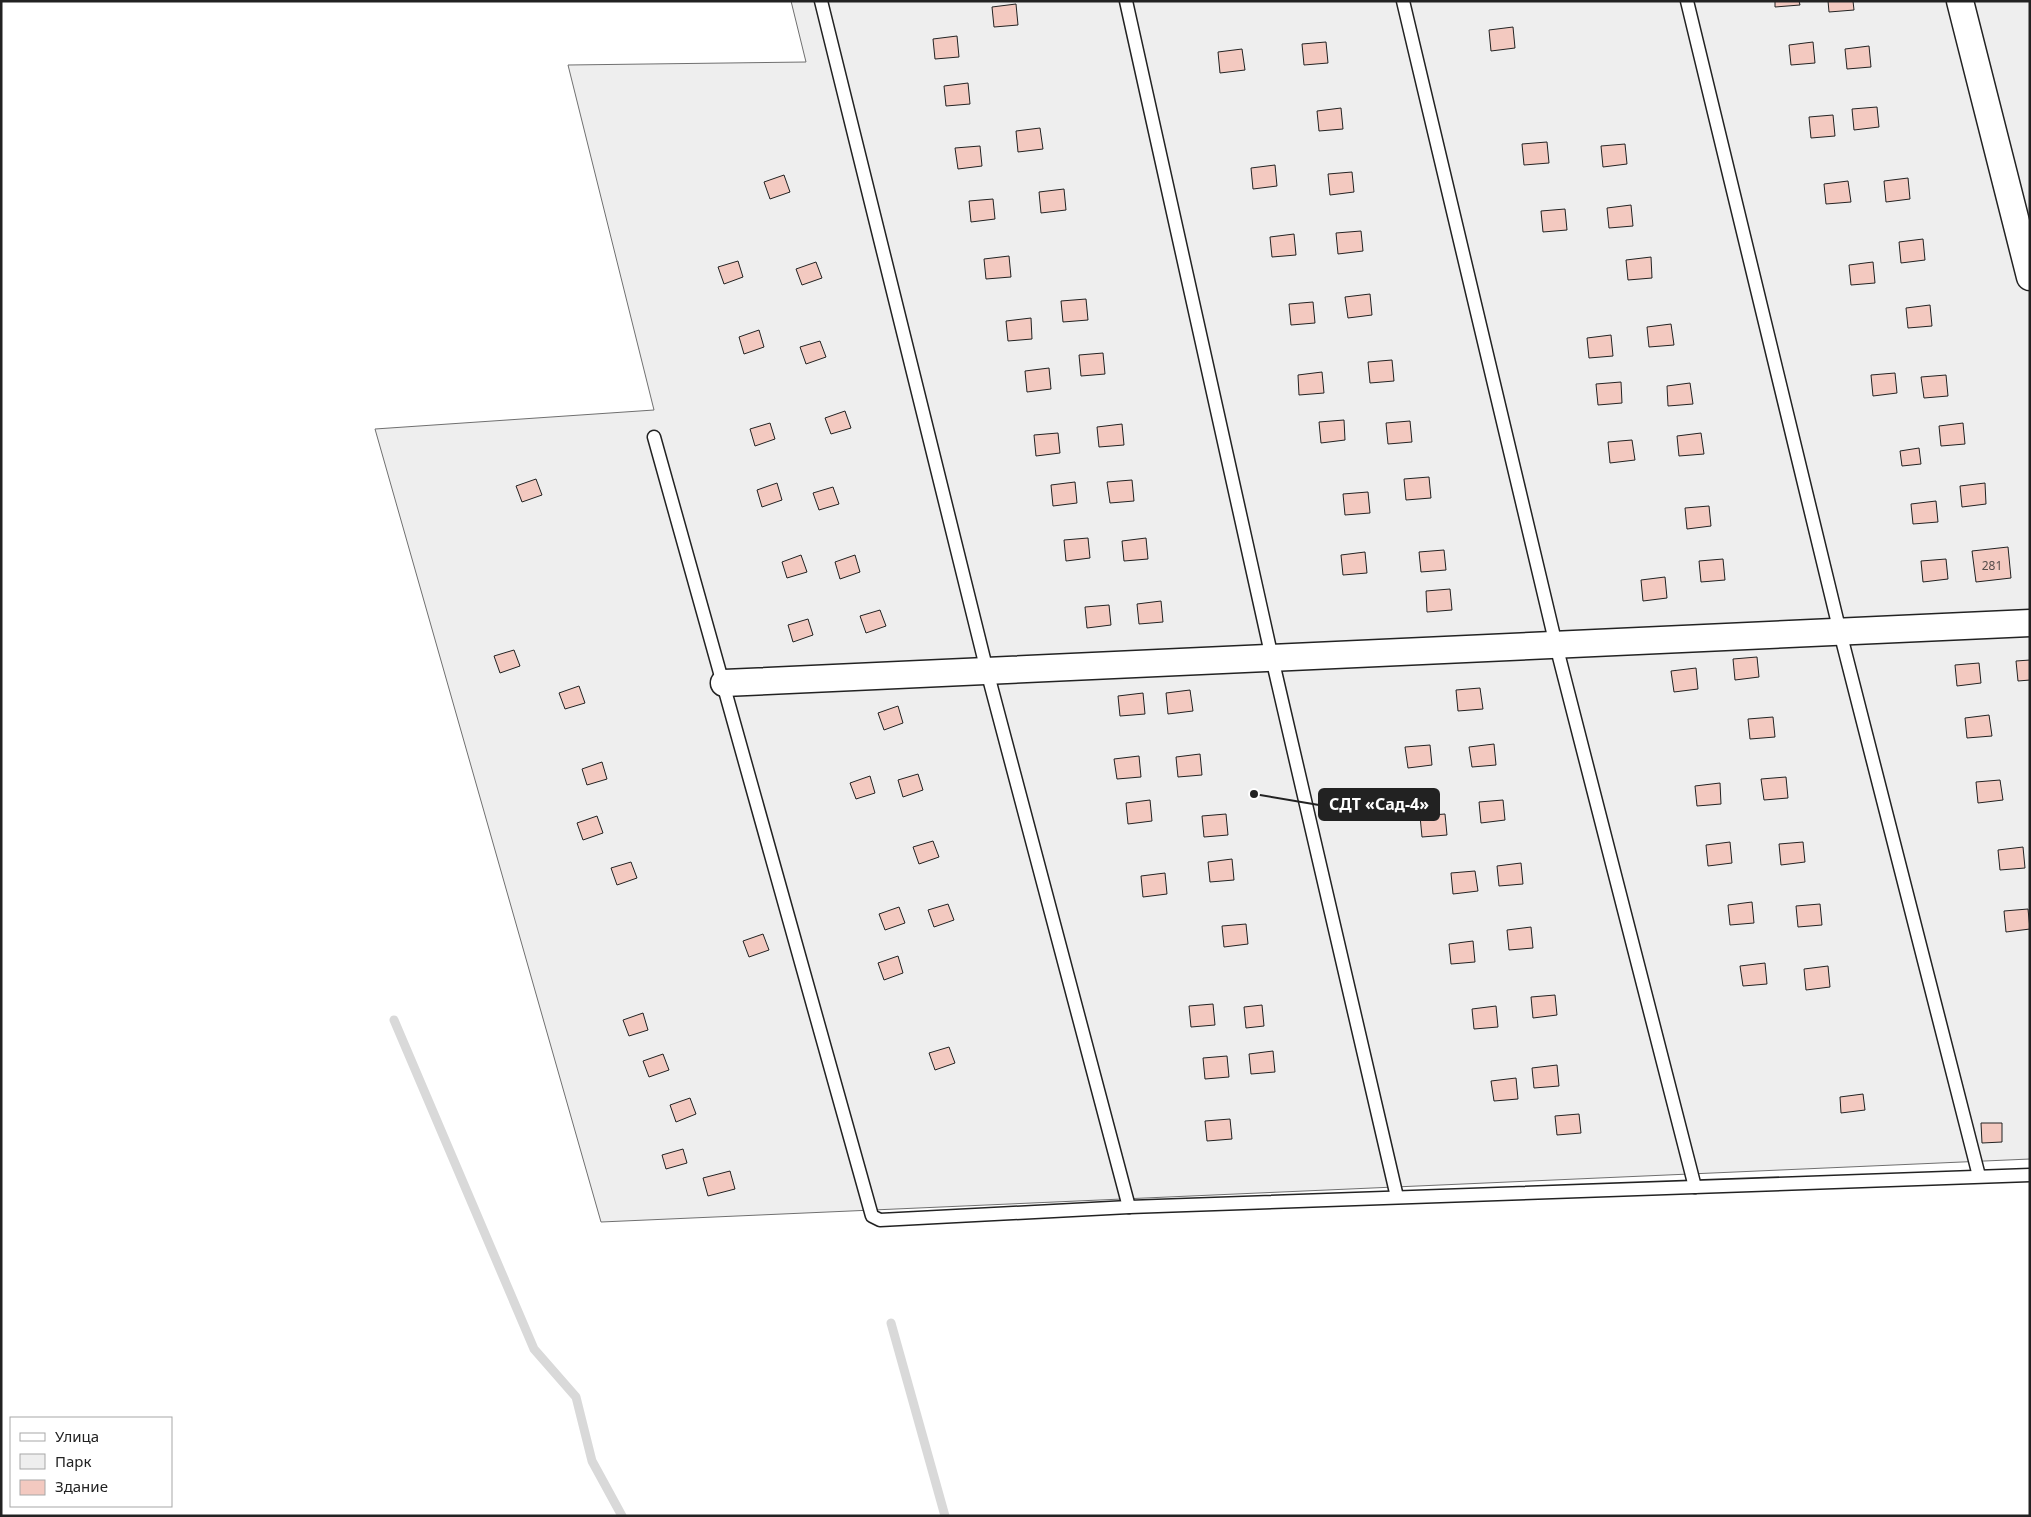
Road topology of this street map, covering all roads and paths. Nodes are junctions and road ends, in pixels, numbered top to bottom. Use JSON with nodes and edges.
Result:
{"nodes":[{"id":1,"x":821,"y":1,"type":"edge"},
{"id":2,"x":1126,"y":1,"type":"edge"},
{"id":3,"x":1403,"y":1,"type":"edge"},
{"id":4,"x":1687,"y":1,"type":"edge"},
{"id":5,"x":1960,"y":1,"type":"edge"},
{"id":6,"x":2030,"y":277,"type":"edge"},
{"id":7,"x":654,"y":437,"type":"dead end"},
{"id":8,"x":2030,"y":623,"type":"edge"},
{"id":9,"x":1840,"y":632,"type":"junction"},
{"id":10,"x":1556,"y":645,"type":"junction"},
{"id":11,"x":1272,"y":658,"type":"junction"},
{"id":12,"x":987,"y":671,"type":"junction"},
{"id":13,"x":724,"y":683,"type":"junction"},
{"id":14,"x":2030,"y":1174,"type":"edge"},
{"id":15,"x":1980,"y":1176,"type":"junction"},
{"id":16,"x":1696,"y":1187,"type":"junction"},
{"id":17,"x":1396,"y":1197,"type":"junction"},
{"id":18,"x":1128,"y":1207,"type":"junction"}],
"edges":[{"from":1,"to":12,"type":"lane"},
{"from":2,"to":11,"type":"lane"},
{"from":3,"to":10,"type":"lane"},
{"from":4,"to":9,"type":"lane"},
{"from":5,"to":6,"type":"street"},
{"from":7,"to":13,"type":"lane"},
{"from":8,"to":9,"type":"street"},
{"from":9,"to":10,"type":"street"},
{"from":9,"to":15,"type":"lane"},
{"from":10,"to":11,"type":"street"},
{"from":10,"to":16,"type":"lane"},
{"from":11,"to":12,"type":"street"},
{"from":11,"to":17,"type":"lane"},
{"from":12,"to":13,"type":"street"},
{"from":12,"to":18,"type":"lane"},
{"from":13,"to":18,"type":"lane"},
{"from":14,"to":15,"type":"lane"},
{"from":15,"to":16,"type":"lane"},
{"from":16,"to":17,"type":"lane"},
{"from":17,"to":18,"type":"lane"}]}
